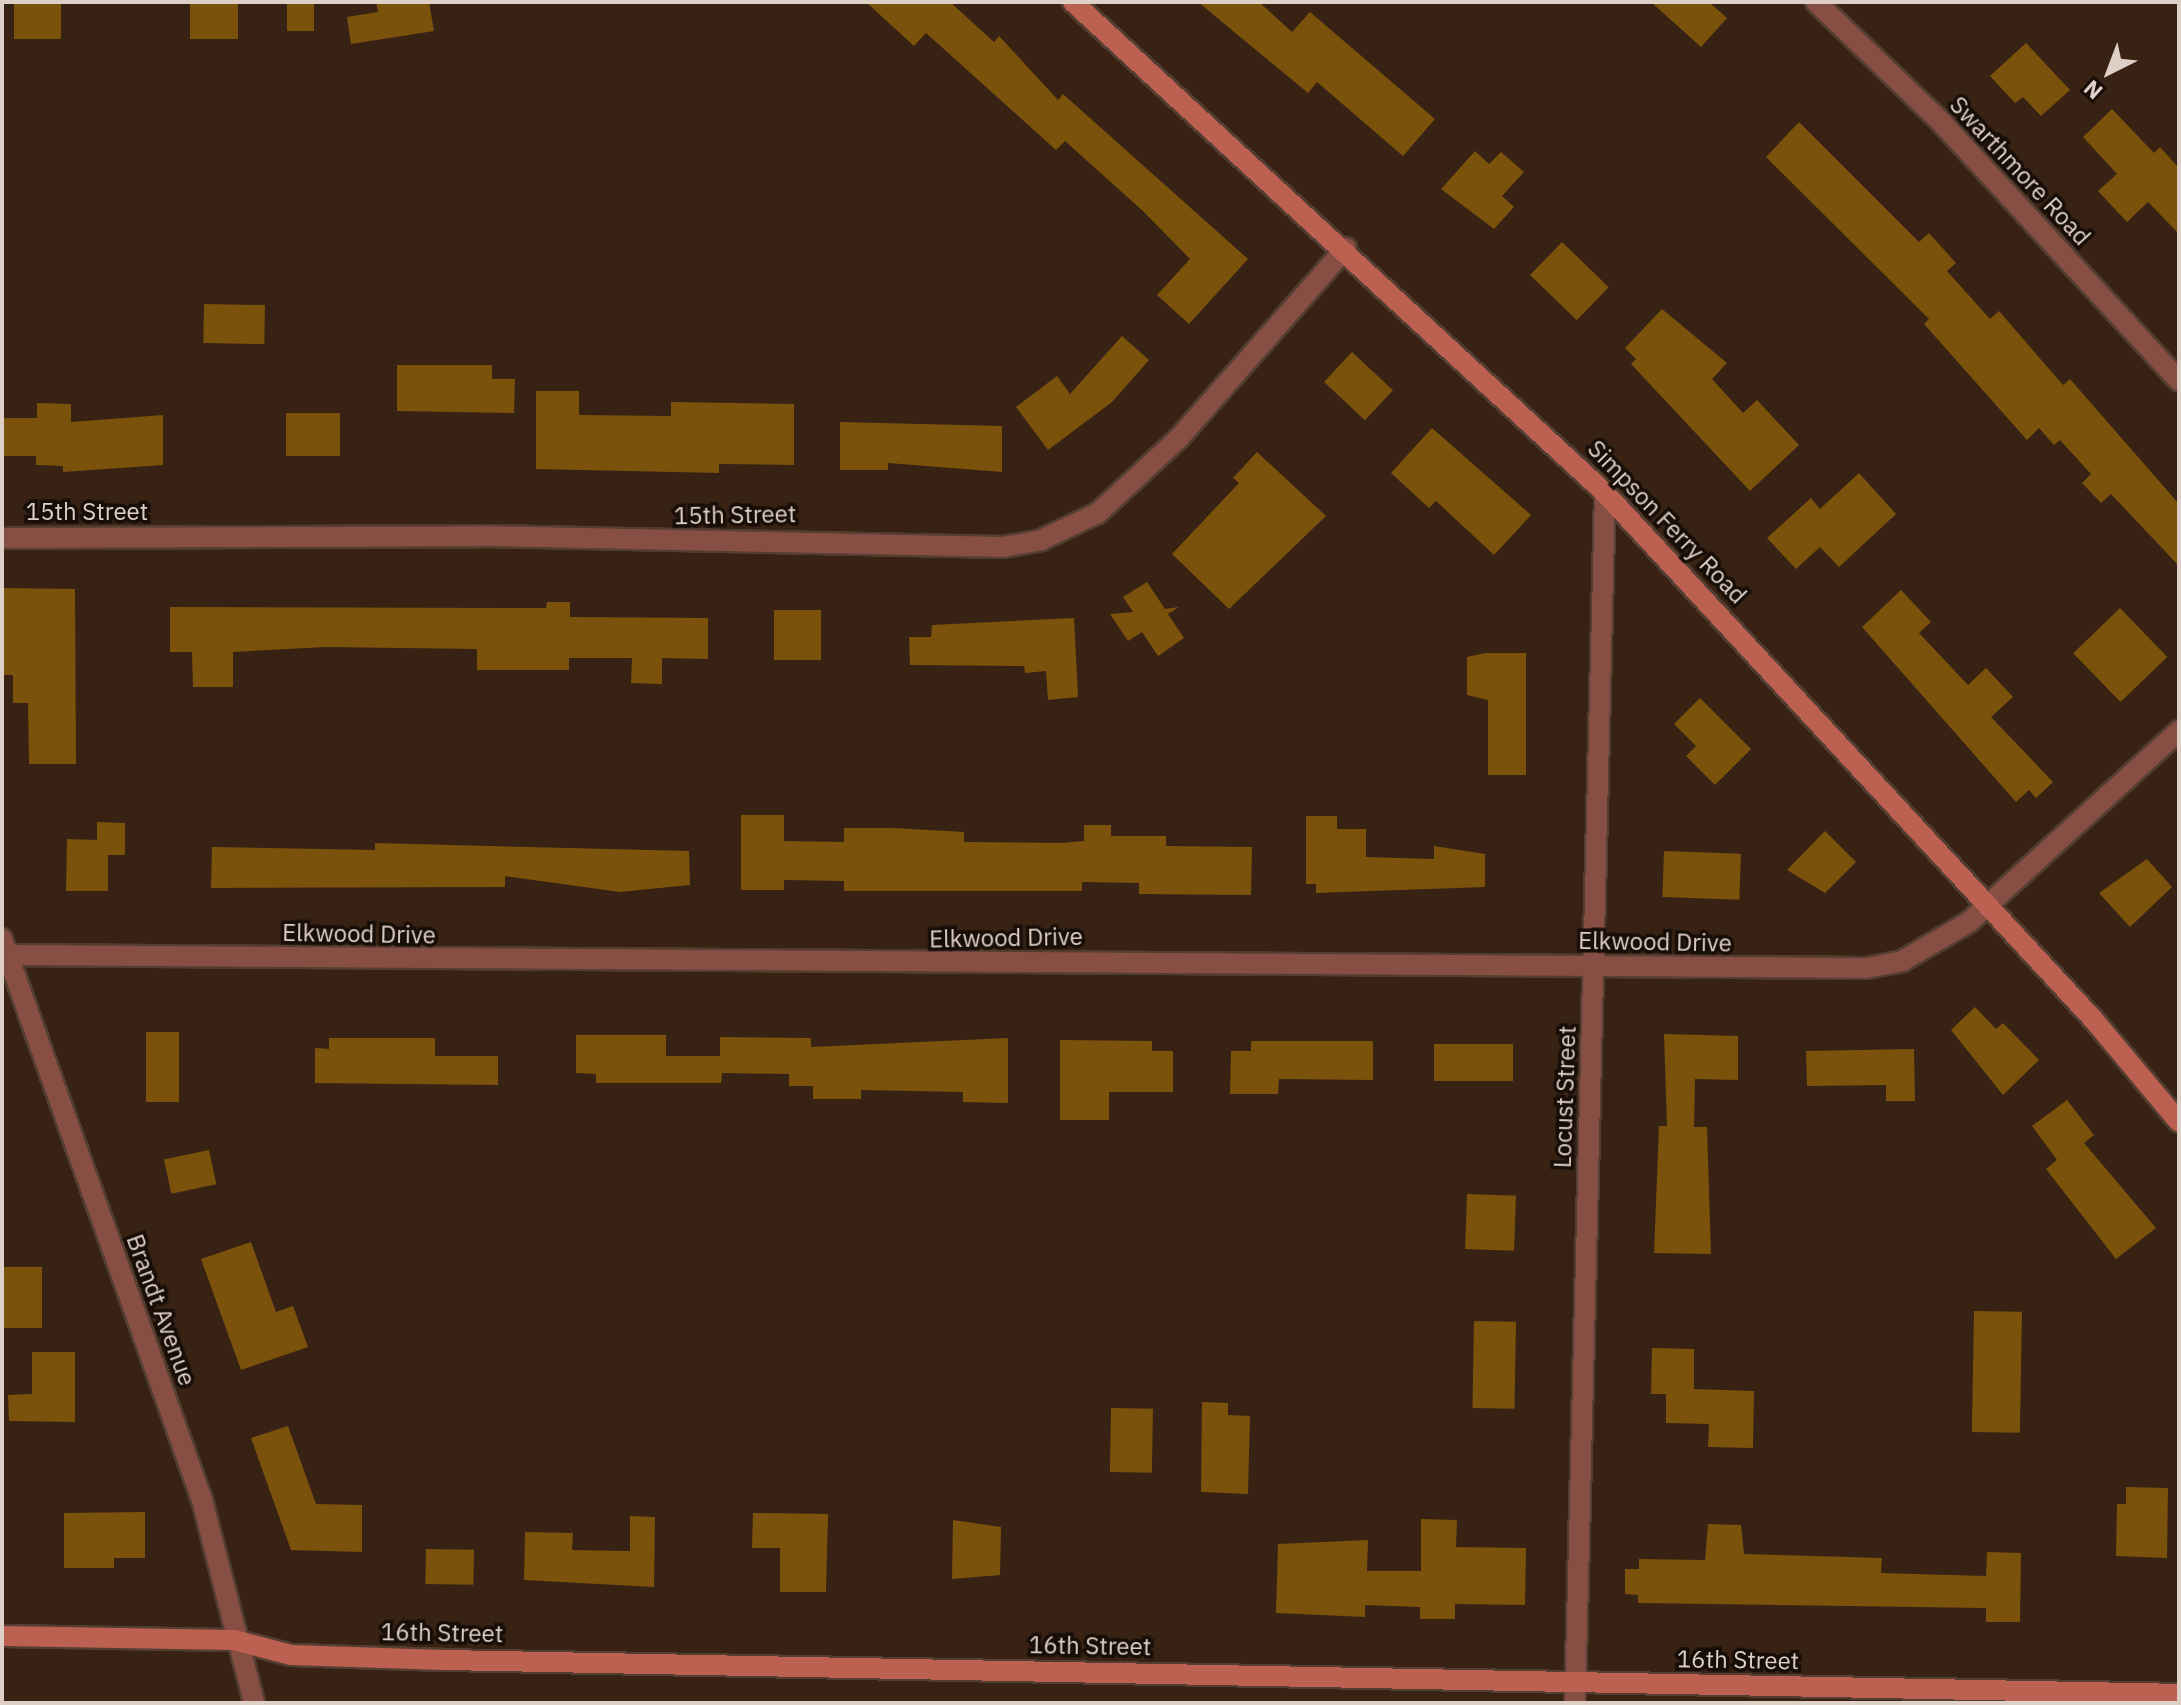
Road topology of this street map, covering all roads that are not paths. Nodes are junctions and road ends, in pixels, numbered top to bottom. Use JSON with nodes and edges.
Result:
{"nodes":[{"id":1,"x":1073,"y":2,"type":"edge"},
{"id":2,"x":1816,"y":2,"type":"edge"},
{"id":3,"x":1346,"y":248,"type":"junction"},
{"id":4,"x":2179,"y":381,"type":"edge"},
{"id":5,"x":1605,"y":493,"type":"junction"},
{"id":6,"x":2,"y":538,"type":"edge"},
{"id":7,"x":2179,"y":731,"type":"edge"},
{"id":8,"x":1989,"y":906,"type":"junction"},
{"id":9,"x":5,"y":947,"type":"edge"},
{"id":10,"x":1595,"y":966,"type":"junction"},
{"id":11,"x":2179,"y":1122,"type":"edge"},
{"id":12,"x":2,"y":1636,"type":"edge"},
{"id":13,"x":234,"y":1640,"type":"junction"},
{"id":14,"x":1570,"y":1682,"type":"junction"},
{"id":15,"x":2179,"y":1694,"type":"edge"},
{"id":16,"x":254,"y":1703,"type":"edge"},
{"id":17,"x":1575,"y":1703,"type":"edge"}],
"edges":[{"from":1,"to":3,"type":"street","name":"Simpson Ferry Road"},
{"from":2,"to":4,"type":"street","name":"Swarthmore Road"},
{"from":3,"to":5,"type":"street","name":"Simpson Ferry Road"},
{"from":3,"to":6,"type":"street","name":"15th Street"},
{"from":5,"to":8,"type":"street","name":"Simpson Ferry Road"},
{"from":5,"to":10,"type":"street","name":"Locust Street"},
{"from":7,"to":8,"type":"street","name":"Elkwood Drive"},
{"from":8,"to":10,"type":"street","name":"Elkwood Drive"},
{"from":8,"to":11,"type":"street","name":"Simpson Ferry Road"},
{"from":9,"to":10,"type":"street","name":"Elkwood Drive"},
{"from":9,"to":13,"type":"street","name":"Brandt Avenue"},
{"from":10,"to":14,"type":"street","name":"Locust Street"},
{"from":12,"to":13,"type":"street","name":"16th Street"},
{"from":13,"to":14,"type":"street","name":"16th Street"},
{"from":13,"to":16,"type":"street","name":"Brandt Avenue"},
{"from":14,"to":15,"type":"street","name":"16th Street"},
{"from":14,"to":17,"type":"street","name":"Locust Street"}]}
